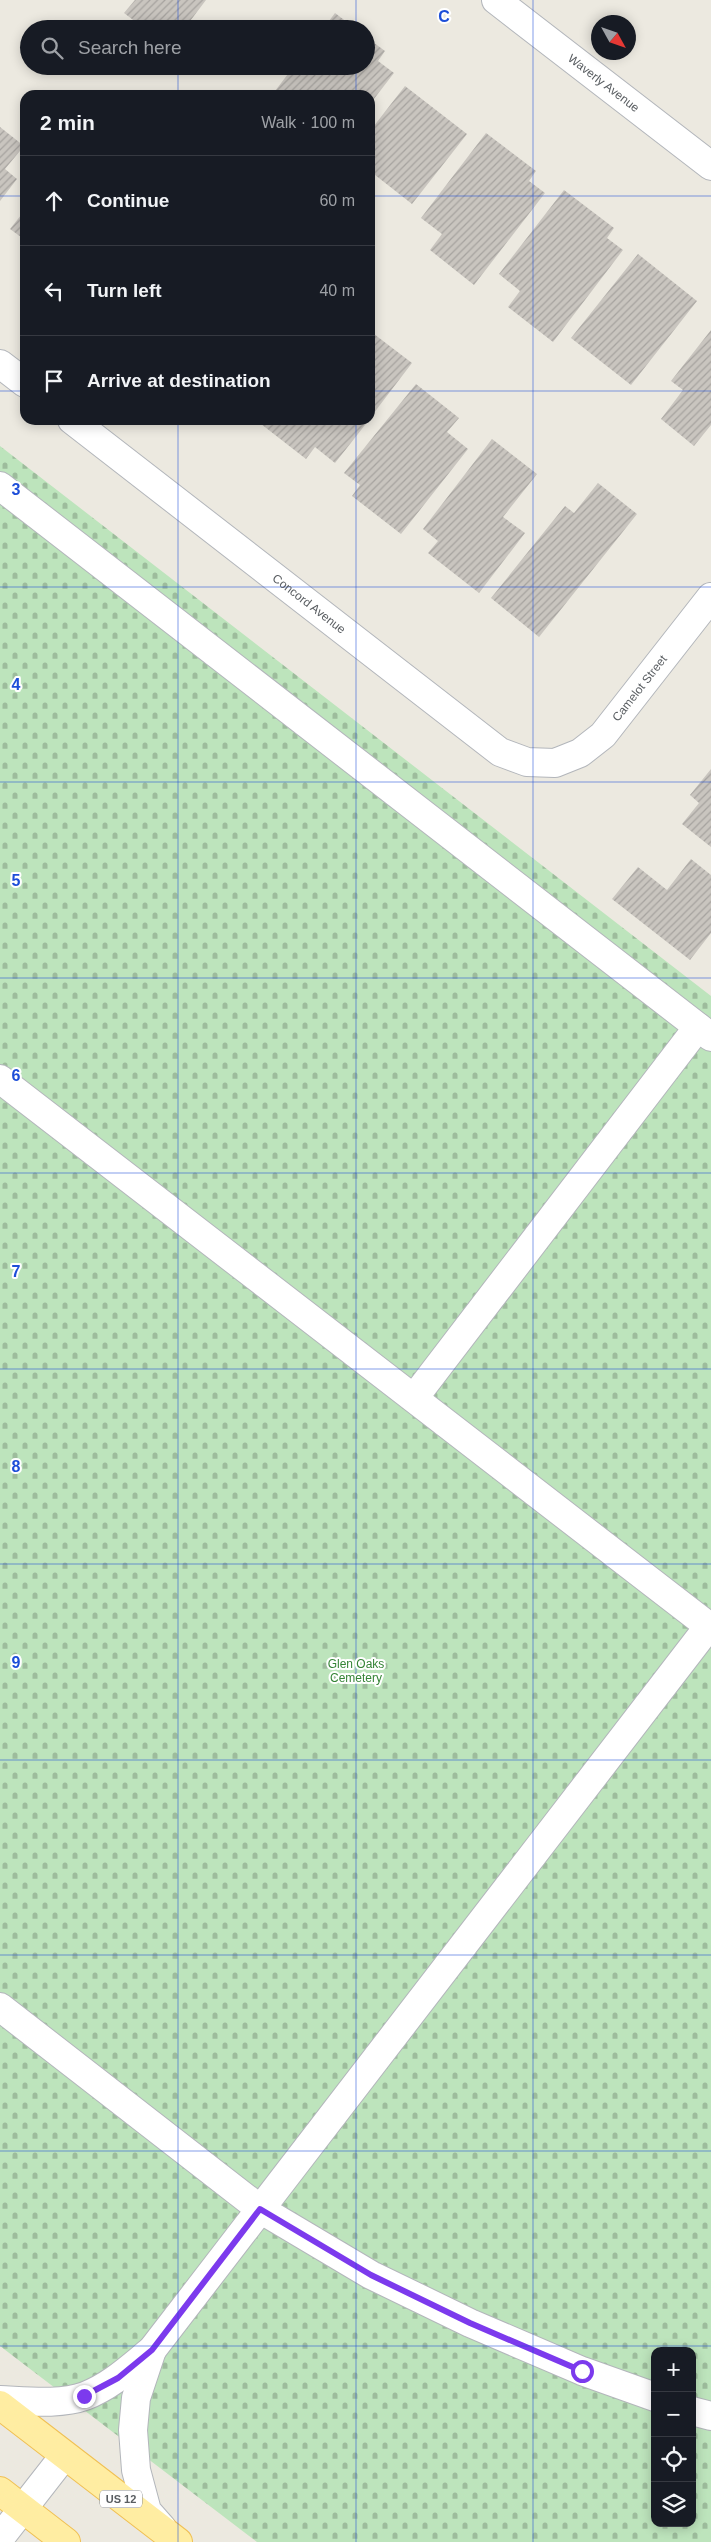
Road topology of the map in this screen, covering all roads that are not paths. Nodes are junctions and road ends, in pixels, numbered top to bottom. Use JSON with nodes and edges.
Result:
{"nodes":[{"id":1,"x":496,"y":0,"type":"edge"},
{"id":2,"x":711,"y":166,"type":"edge"},
{"id":3,"x":0,"y":364,"type":"edge"},
{"id":4,"x":20,"y":380,"type":"edge"},
{"id":5,"x":78,"y":425,"type":"edge"},
{"id":6,"x":0,"y":486,"type":"edge"},
{"id":7,"x":711,"y":597,"type":"edge"},
{"id":8,"x":555,"y":763,"type":"joint"},
{"id":9,"x":704,"y":1032,"type":"edge"},
{"id":10,"x":0,"y":1079,"type":"edge"},
{"id":11,"x":414,"y":1398,"type":"junction"},
{"id":12,"x":710,"y":1627,"type":"edge"},
{"id":13,"x":0,"y":2007,"type":"edge"},
{"id":14,"x":260,"y":2209,"type":"junction"},
{"id":15,"x":152,"y":2350,"type":"junction"},
{"id":16,"x":651,"y":2397,"type":"edge"},
{"id":17,"x":0,"y":2400,"type":"edge"},
{"id":18,"x":0,"y":2405,"type":"edge"},
{"id":19,"x":696,"y":2411,"type":"edge"},
{"id":20,"x":711,"y":2416,"type":"edge"},
{"id":21,"x":64,"y":2456,"type":"junction"},
{"id":22,"x":0,"y":2491,"type":"edge"},
{"id":23,"x":22,"y":2508,"type":"junction"},
{"id":24,"x":0,"y":2538,"type":"edge"},
{"id":25,"x":174,"y":2539,"type":"edge"},
{"id":26,"x":66,"y":2542,"type":"edge"}],
"edges":[{"from":1,"to":2,"type":"street","name":"Waverly Avenue"},
{"from":3,"to":4,"type":"street"},
{"from":5,"to":8,"type":"street","name":"Concord Avenue"},
{"from":6,"to":9,"type":"street"},
{"from":7,"to":8,"type":"street","name":"Camelot Street"},
{"from":9,"to":11,"type":"street"},
{"from":10,"to":11,"type":"street"},
{"from":11,"to":12,"type":"street"},
{"from":12,"to":14,"type":"street"},
{"from":13,"to":14,"type":"street"},
{"from":14,"to":15,"type":"street"},
{"from":14,"to":16,"type":"street"},
{"from":15,"to":17,"type":"street"},
{"from":15,"to":25,"type":"street"},
{"from":18,"to":21,"type":"main road","number":"US 12"},
{"from":19,"to":20,"type":"street"},
{"from":21,"to":23,"type":"street"},
{"from":21,"to":25,"type":"main road","number":"US 12"},
{"from":22,"to":23,"type":"main road"},
{"from":23,"to":24,"type":"street"},
{"from":23,"to":26,"type":"main road"}]}
